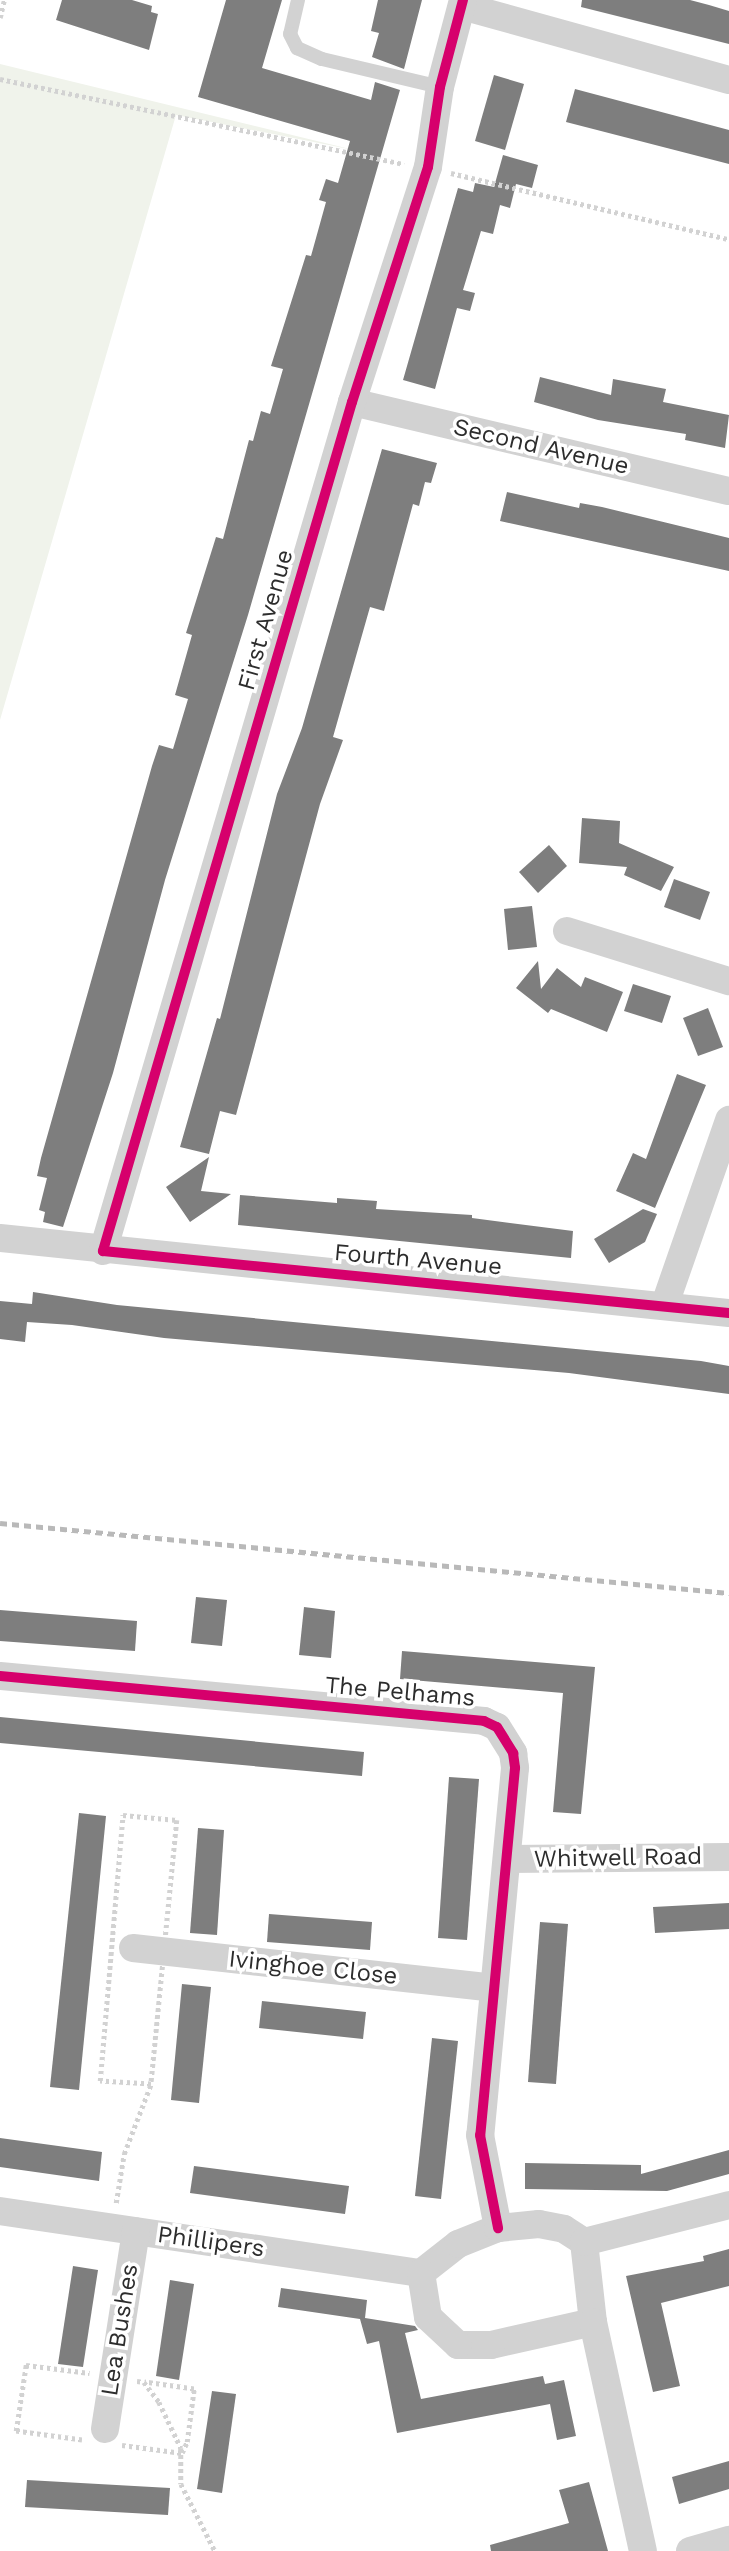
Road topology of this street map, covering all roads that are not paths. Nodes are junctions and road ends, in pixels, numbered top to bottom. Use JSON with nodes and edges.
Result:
{"nodes":[{"id":1,"x":298,"y":0,"type":"edge"},
{"id":2,"x":463,"y":3,"type":"edge"},
{"id":3,"x":729,"y":80,"type":"edge"},
{"id":4,"x":440,"y":87,"type":"junction"},
{"id":5,"x":352,"y":402,"type":"junction"},
{"id":6,"x":729,"y":491,"type":"edge"},
{"id":7,"x":567,"y":931,"type":"dead end"},
{"id":8,"x":729,"y":981,"type":"edge"},
{"id":9,"x":729,"y":1120,"type":"edge"},
{"id":10,"x":0,"y":1238,"type":"edge"},
{"id":11,"x":103,"y":1251,"type":"junction"},
{"id":12,"x":665,"y":1304,"type":"junction"},
{"id":13,"x":729,"y":1313,"type":"edge"},
{"id":14,"x":0,"y":1676,"type":"edge"},
{"id":15,"x":729,"y":1857,"type":"edge"},
{"id":16,"x":507,"y":1859,"type":"junction"},
{"id":17,"x":133,"y":1948,"type":"dead end"},
{"id":18,"x":493,"y":1988,"type":"junction"},
{"id":19,"x":729,"y":2205,"type":"edge"},
{"id":20,"x":0,"y":2210,"type":"edge"},
{"id":21,"x":498,"y":2228,"type":"junction"},
{"id":22,"x":124,"y":2229,"type":"junction"},
{"id":23,"x":584,"y":2242,"type":"junction"},
{"id":24,"x":421,"y":2273,"type":"junction"},
{"id":25,"x":593,"y":2322,"type":"junction"},
{"id":26,"x":105,"y":2429,"type":"dead end"},
{"id":27,"x":729,"y":2540,"type":"edge"},
{"id":28,"x":643,"y":2551,"type":"edge"},
{"id":29,"x":690,"y":2551,"type":"edge"}],
"edges":[{"from":1,"to":4,"type":"lane"},
{"from":2,"to":3,"type":"street"},
{"from":2,"to":4,"type":"street","name":"First Avenue"},
{"from":4,"to":5,"type":"street","name":"First Avenue"},
{"from":5,"to":6,"type":"street","name":"Second Avenue"},
{"from":5,"to":11,"type":"street","name":"First Avenue"},
{"from":7,"to":8,"type":"street"},
{"from":9,"to":12,"type":"street"},
{"from":10,"to":11,"type":"street","name":"Fourth Avenue"},
{"from":11,"to":12,"type":"street","name":"Fourth Avenue"},
{"from":12,"to":13,"type":"street","name":"Fourth Avenue"},
{"from":14,"to":16,"type":"street","name":"The Pelhams"},
{"from":15,"to":16,"type":"street","name":"Whitwell Road"},
{"from":16,"to":18,"type":"street","name":"The Pelhams"},
{"from":17,"to":18,"type":"street","name":"Ivinghoe Close"},
{"from":18,"to":21,"type":"street","name":"The Pelhams"},
{"from":19,"to":23,"type":"street"},
{"from":20,"to":22,"type":"street","name":"Phillipers"},
{"from":21,"to":23,"type":"street"},
{"from":21,"to":24,"type":"street"},
{"from":22,"to":24,"type":"street","name":"Phillipers"},
{"from":22,"to":26,"type":"street","name":"Lea Bushes"},
{"from":23,"to":25,"type":"street"},
{"from":24,"to":25,"type":"street"},
{"from":25,"to":28,"type":"street"},
{"from":27,"to":29,"type":"street"}]}
